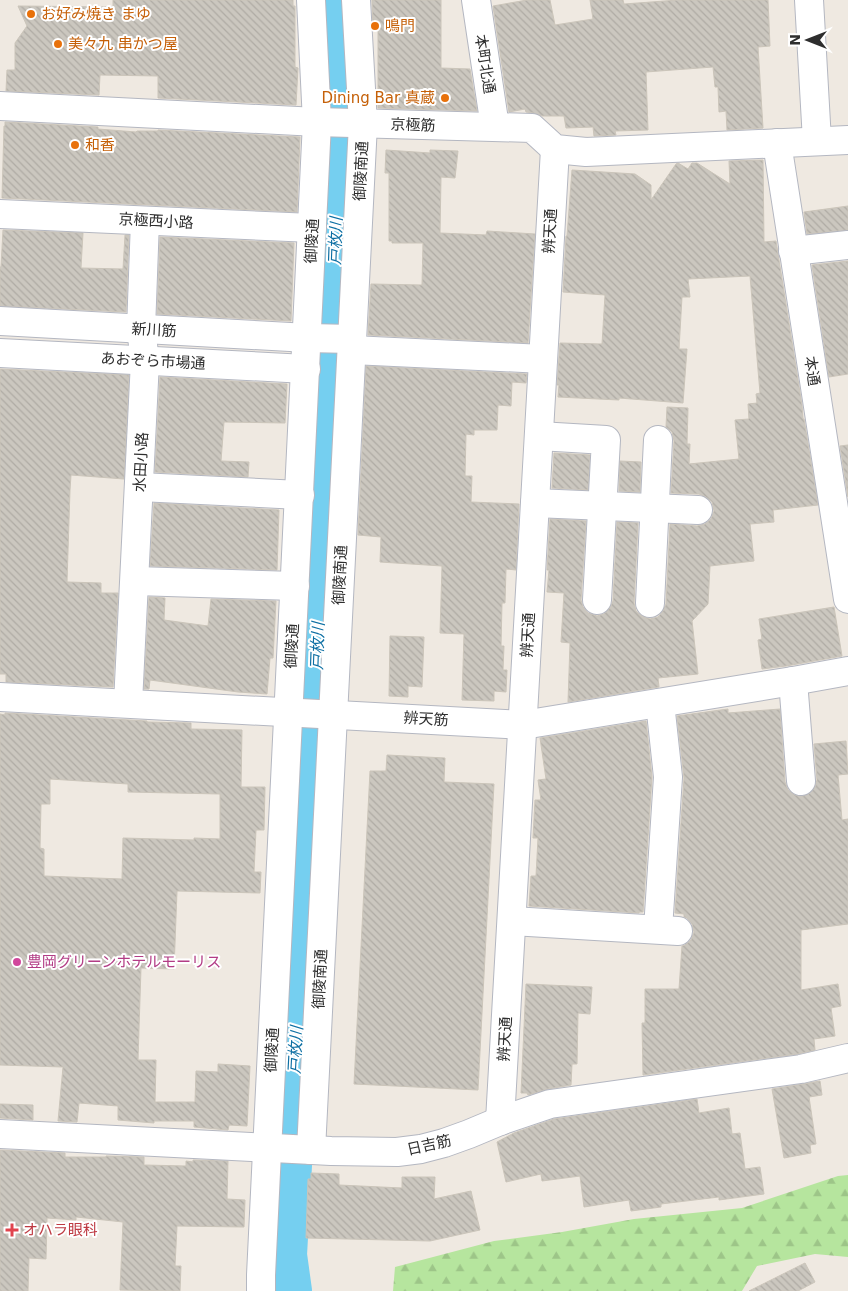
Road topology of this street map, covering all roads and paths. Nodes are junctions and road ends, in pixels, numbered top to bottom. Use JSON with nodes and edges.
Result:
{"nodes":[{"id":1,"x":311,"y":0,"type":"edge"},
{"id":2,"x":356,"y":0,"type":"edge"},
{"id":3,"x":476,"y":0,"type":"edge"},
{"id":4,"x":809,"y":0,"type":"edge"},
{"id":5,"x":0,"y":106,"type":"edge"},
{"id":6,"x":321,"y":122,"type":"junction"},
{"id":7,"x":359,"y":124,"type":"junction"},
{"id":8,"x":495,"y":127,"type":"junction"},
{"id":9,"x":848,"y":140,"type":"edge"},
{"id":10,"x":817,"y":141,"type":"junction"},
{"id":11,"x":776,"y":143,"type":"junction"},
{"id":12,"x":555,"y":149,"type":"junction"},
{"id":13,"x":0,"y":214,"type":"edge"},
{"id":14,"x":146,"y":221,"type":"junction"},
{"id":15,"x":312,"y":228,"type":"junction"},
{"id":16,"x":848,"y":245,"type":"edge"},
{"id":17,"x":794,"y":251,"type":"junction"},
{"id":18,"x":0,"y":321,"type":"edge"},
{"id":19,"x":141,"y":329,"type":"junction"},
{"id":20,"x":311,"y":338,"type":"junction"},
{"id":21,"x":350,"y":343,"type":"junction"},
{"id":22,"x":0,"y":353,"type":"edge"},
{"id":23,"x":543,"y":359,"type":"junction"},
{"id":24,"x":146,"y":361,"type":"junction"},
{"id":25,"x":306,"y":369,"type":"junction"},
{"id":26,"x":539,"y":436,"type":"junction"},
{"id":27,"x":658,"y":440,"type":"dead end"},
{"id":28,"x":140,"y":487,"type":"junction"},
{"id":29,"x":300,"y":495,"type":"junction"},
{"id":30,"x":535,"y":503,"type":"junction"},
{"id":31,"x":602,"y":506,"type":"junction"},
{"id":32,"x":654,"y":508,"type":"junction"},
{"id":33,"x":698,"y":510,"type":"dead end"},
{"id":34,"x":135,"y":581,"type":"junction"},
{"id":35,"x":295,"y":586,"type":"junction"},
{"id":36,"x":848,"y":599,"type":"edge"},
{"id":37,"x":597,"y":600,"type":"dead end"},
{"id":38,"x":650,"y":603,"type":"dead end"},
{"id":39,"x":848,"y":671,"type":"edge"},
{"id":40,"x":793,"y":681,"type":"junction"},
{"id":41,"x":0,"y":697,"type":"edge"},
{"id":42,"x":660,"y":703,"type":"junction"},
{"id":43,"x":128,"y":704,"type":"junction"},
{"id":44,"x":292,"y":712,"type":"junction"},
{"id":45,"x":330,"y":714,"type":"junction"},
{"id":46,"x":523,"y":725,"type":"junction"},
{"id":47,"x":801,"y":781,"type":"dead end"},
{"id":48,"x":512,"y":921,"type":"junction"},
{"id":49,"x":848,"y":1058,"type":"edge"},
{"id":50,"x":500,"y":1121,"type":"junction"},
{"id":51,"x":0,"y":1134,"type":"edge"},
{"id":52,"x":270,"y":1148,"type":"junction"},
{"id":53,"x":307,"y":1150,"type":"junction"},
{"id":54,"x":261,"y":1291,"type":"edge"}],
"edges":[{"from":1,"to":6,"type":"street","name":"御陵通"},
{"from":2,"to":7,"type":"street","name":"御陵南通"},
{"from":3,"to":8,"type":"street","name":"本町北通"},
{"from":4,"to":10,"type":"street"},
{"from":5,"to":6,"type":"street","name":"京極筋"},
{"from":6,"to":7,"type":"street","name":"京極筋"},
{"from":6,"to":15,"type":"street","name":"御陵通"},
{"from":7,"to":8,"type":"street","name":"京極筋"},
{"from":7,"to":21,"type":"street","name":"御陵南通"},
{"from":8,"to":12,"type":"street","name":"京極筋"},
{"from":9,"to":10,"type":"street"},
{"from":10,"to":11,"type":"street"},
{"from":11,"to":12,"type":"street"},
{"from":11,"to":17,"type":"street","name":"本通"},
{"from":12,"to":23,"type":"street","name":"辨天通"},
{"from":13,"to":14,"type":"street","name":"京極西小路"},
{"from":14,"to":15,"type":"street","name":"京極西小路"},
{"from":14,"to":19,"type":"street","name":"水田小路"},
{"from":15,"to":20,"type":"street","name":"御陵通"},
{"from":16,"to":17,"type":"street"},
{"from":17,"to":36,"type":"street","name":"本通"},
{"from":18,"to":19,"type":"street","name":"新川筋"},
{"from":19,"to":20,"type":"street","name":"新川筋"},
{"from":19,"to":24,"type":"street","name":"水田小路"},
{"from":20,"to":21,"type":"street","name":"新川筋"},
{"from":20,"to":25,"type":"street","name":"御陵通"},
{"from":21,"to":23,"type":"street","name":"新川筋"},
{"from":21,"to":45,"type":"street","name":"御陵南通"},
{"from":22,"to":24,"type":"street","name":"あおぞら市場通"},
{"from":23,"to":26,"type":"street","name":"辨天通"},
{"from":24,"to":25,"type":"street","name":"あおぞら市場通"},
{"from":24,"to":28,"type":"street","name":"水田小路"},
{"from":25,"to":29,"type":"street","name":"御陵通"},
{"from":26,"to":30,"type":"street","name":"辨天通"},
{"from":26,"to":31,"type":"street"},
{"from":27,"to":32,"type":"street"},
{"from":28,"to":29,"type":"street"},
{"from":28,"to":34,"type":"street","name":"水田小路"},
{"from":29,"to":35,"type":"street","name":"御陵通"},
{"from":30,"to":31,"type":"street"},
{"from":30,"to":46,"type":"street","name":"辨天通"},
{"from":31,"to":32,"type":"street"},
{"from":31,"to":37,"type":"street"},
{"from":32,"to":33,"type":"street"},
{"from":32,"to":38,"type":"street"},
{"from":34,"to":35,"type":"street"},
{"from":34,"to":43,"type":"street","name":"水田小路"},
{"from":35,"to":44,"type":"street","name":"御陵通"},
{"from":39,"to":40,"type":"street","name":"辨天筋"},
{"from":40,"to":42,"type":"street","name":"辨天筋"},
{"from":40,"to":47,"type":"street"},
{"from":41,"to":43,"type":"street","name":"辨天筋"},
{"from":42,"to":46,"type":"street","name":"辨天筋"},
{"from":42,"to":48,"type":"street"},
{"from":43,"to":44,"type":"street","name":"辨天筋"},
{"from":44,"to":45,"type":"street","name":"辨天筋"},
{"from":44,"to":52,"type":"street","name":"御陵通"},
{"from":45,"to":46,"type":"street","name":"辨天筋"},
{"from":45,"to":53,"type":"street","name":"御陵南通"},
{"from":46,"to":48,"type":"street","name":"辨天通"},
{"from":48,"to":50,"type":"street","name":"辨天通"},
{"from":49,"to":50,"type":"street","name":"日吉筋"},
{"from":50,"to":53,"type":"street","name":"日吉筋"},
{"from":51,"to":52,"type":"street","name":"日吉筋"},
{"from":52,"to":53,"type":"street","name":"日吉筋"},
{"from":52,"to":54,"type":"street","name":"御陵通"}]}
